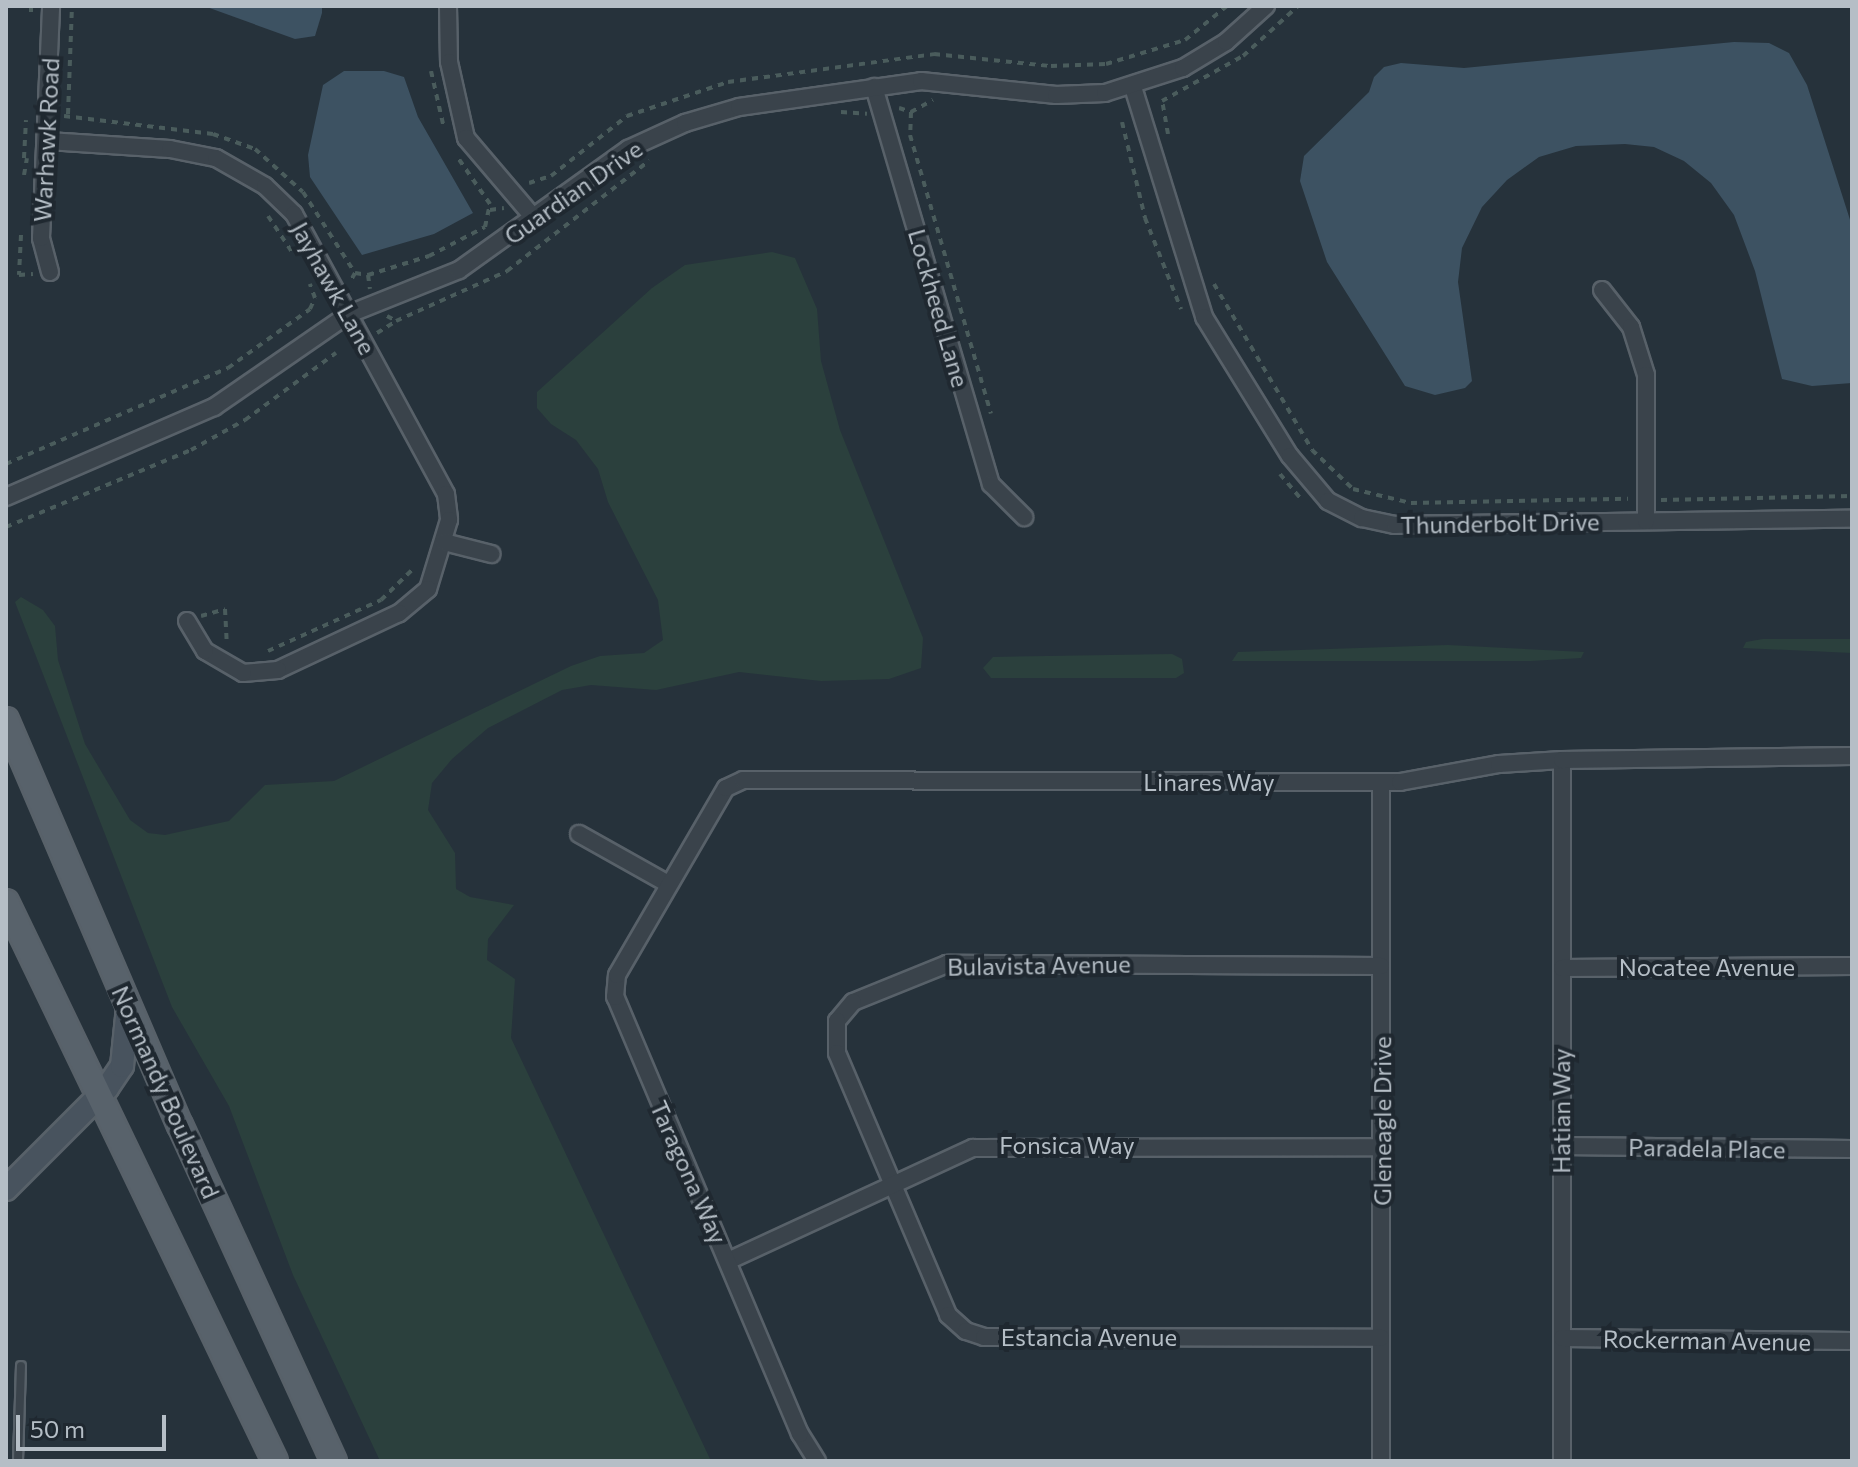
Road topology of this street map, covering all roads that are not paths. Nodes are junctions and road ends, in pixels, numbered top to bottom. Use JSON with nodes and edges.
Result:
{"nodes":[{"id":1,"x":51,"y":6,"type":"edge"},
{"id":2,"x":448,"y":6,"type":"edge"},
{"id":3,"x":1257,"y":9,"type":"edge"},
{"id":4,"x":874,"y":87,"type":"junction"},
{"id":5,"x":1133,"y":87,"type":"junction"},
{"id":6,"x":48,"y":141,"type":"junction"},
{"id":7,"x":535,"y":219,"type":"junction"},
{"id":8,"x":50,"y":270,"type":"road end"},
{"id":9,"x":1602,"y":290,"type":"dead end"},
{"id":10,"x":349,"y":314,"type":"junction"},
{"id":11,"x":6,"y":497,"type":"edge"},
{"id":12,"x":1024,"y":517,"type":"dead end"},
{"id":13,"x":1852,"y":519,"type":"edge"},
{"id":14,"x":1646,"y":521,"type":"junction"},
{"id":15,"x":444,"y":542,"type":"junction"},
{"id":16,"x":491,"y":554,"type":"dead end"},
{"id":17,"x":187,"y":621,"type":"road end"},
{"id":18,"x":6,"y":720,"type":"edge"},
{"id":19,"x":1852,"y":756,"type":"edge"},
{"id":20,"x":1562,"y":760,"type":"junction"},
{"id":21,"x":1381,"y":782,"type":"junction"},
{"id":22,"x":579,"y":834,"type":"dead end"},
{"id":23,"x":668,"y":884,"type":"junction"},
{"id":24,"x":6,"y":902,"type":"edge"},
{"id":25,"x":1381,"y":966,"type":"junction"},
{"id":26,"x":1852,"y":966,"type":"edge"},
{"id":27,"x":1562,"y":968,"type":"junction"},
{"id":28,"x":128,"y":1007,"type":"junction"},
{"id":29,"x":98,"y":1102,"type":"junction"},
{"id":30,"x":1561,"y":1146,"type":"junction"},
{"id":31,"x":1382,"y":1147,"type":"junction"},
{"id":32,"x":1852,"y":1149,"type":"edge"},
{"id":33,"x":892,"y":1182,"type":"junction"},
{"id":34,"x":6,"y":1189,"type":"edge"},
{"id":35,"x":728,"y":1261,"type":"junction"},
{"id":36,"x":1381,"y":1338,"type":"junction"},
{"id":37,"x":1562,"y":1338,"type":"junction"},
{"id":38,"x":1852,"y":1341,"type":"edge"},
{"id":39,"x":21,"y":1366,"type":"dead end"},
{"id":40,"x":18,"y":1461,"type":"edge"},
{"id":41,"x":275,"y":1461,"type":"edge"},
{"id":42,"x":334,"y":1461,"type":"edge"},
{"id":43,"x":817,"y":1461,"type":"edge"},
{"id":44,"x":1381,"y":1461,"type":"edge"},
{"id":45,"x":1562,"y":1461,"type":"edge"}],
"edges":[{"from":1,"to":6,"type":"street","name":"Warhawk Road"},
{"from":2,"to":7,"type":"street"},
{"from":3,"to":5,"type":"street","name":"Guardian Drive"},
{"from":4,"to":5,"type":"street","name":"Guardian Drive"},
{"from":4,"to":7,"type":"street","name":"Guardian Drive"},
{"from":4,"to":12,"type":"street","name":"Lockheed Lane"},
{"from":5,"to":14,"type":"street","name":"Thunderbolt Drive"},
{"from":6,"to":8,"type":"street","name":"Warhawk Road"},
{"from":6,"to":10,"type":"street","name":"Jayhawk Lane"},
{"from":7,"to":10,"type":"street","name":"Guardian Drive"},
{"from":9,"to":14,"type":"street"},
{"from":10,"to":11,"type":"street","name":"Guardian Drive"},
{"from":10,"to":15,"type":"street","name":"Jayhawk Lane"},
{"from":13,"to":14,"type":"street","name":"Thunderbolt Drive"},
{"from":15,"to":16,"type":"street"},
{"from":15,"to":17,"type":"street","name":"Jayhawk Lane"},
{"from":18,"to":28,"type":"main road","name":"Normandy Boulevard"},
{"from":19,"to":20,"type":"street","name":"Linares Way"},
{"from":20,"to":21,"type":"street","name":"Linares Way"},
{"from":20,"to":27,"type":"street","name":"Hatian Way"},
{"from":21,"to":23,"type":"street","name":"Linares Way"},
{"from":21,"to":25,"type":"street","name":"Gleneagle Drive"},
{"from":22,"to":23,"type":"street"},
{"from":23,"to":35,"type":"street","name":"Taragona Way"},
{"from":24,"to":29,"type":"main road"},
{"from":25,"to":31,"type":"street","name":"Gleneagle Drive"},
{"from":25,"to":33,"type":"street","name":"Bulavista Avenue"},
{"from":26,"to":27,"type":"street","name":"Nocatee Avenue"},
{"from":27,"to":30,"type":"street","name":"Hatian Way"},
{"from":28,"to":29,"type":"street"},
{"from":28,"to":42,"type":"main road","name":"Normandy Boulevard"},
{"from":29,"to":34,"type":"street"},
{"from":29,"to":41,"type":"main road"},
{"from":30,"to":32,"type":"street","name":"Paradela Place"},
{"from":30,"to":37,"type":"street","name":"Hatian Way"},
{"from":31,"to":33,"type":"street","name":"Fonsica Way"},
{"from":31,"to":36,"type":"street","name":"Gleneagle Drive"},
{"from":33,"to":35,"type":"street","name":"Fonsica Way"},
{"from":33,"to":36,"type":"street","name":"Estancia Avenue"},
{"from":35,"to":43,"type":"street","name":"Taragona Way"},
{"from":36,"to":44,"type":"street","name":"Gleneagle Drive"},
{"from":37,"to":38,"type":"street","name":"Rockerman Avenue"},
{"from":37,"to":45,"type":"street","name":"Hatian Way"},
{"from":39,"to":40,"type":"lane"}]}
